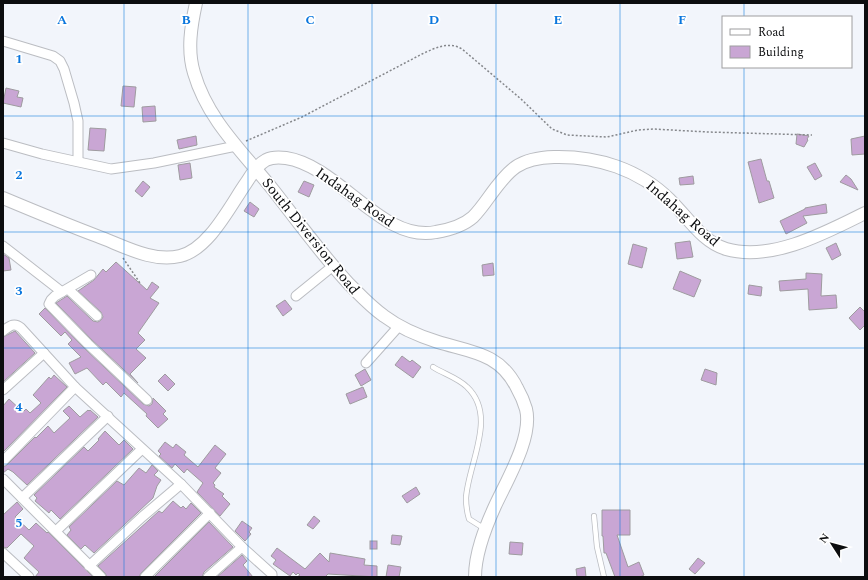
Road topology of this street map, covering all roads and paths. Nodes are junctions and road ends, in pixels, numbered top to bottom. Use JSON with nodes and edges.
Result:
{"nodes":[{"id":1,"x":196,"y":3,"type":"edge"},
{"id":2,"x":3,"y":41,"type":"edge"},
{"id":3,"x":812,"y":134,"type":"dead end"},
{"id":4,"x":3,"y":143,"type":"edge"},
{"id":5,"x":236,"y":146,"type":"junction"},
{"id":6,"x":78,"y":162,"type":"junction"},
{"id":7,"x":256,"y":168,"type":"junction"},
{"id":8,"x":3,"y":198,"type":"edge"},
{"id":9,"x":865,"y":213,"type":"edge"},
{"id":10,"x":109,"y":241,"type":"junction"},
{"id":11,"x":3,"y":246,"type":"edge"},
{"id":12,"x":333,"y":266,"type":"junction"},
{"id":13,"x":91,"y":275,"type":"dead end"},
{"id":14,"x":140,"y":283,"type":"dead end"},
{"id":15,"x":65,"y":291,"type":"junction"},
{"id":16,"x":296,"y":296,"type":"dead end"},
{"id":17,"x":97,"y":316,"type":"dead end"},
{"id":18,"x":398,"y":326,"type":"junction"},
{"id":19,"x":3,"y":331,"type":"edge"},
{"id":20,"x":44,"y":353,"type":"junction"},
{"id":21,"x":366,"y":363,"type":"dead end"},
{"id":22,"x":433,"y":367,"type":"dead end"},
{"id":23,"x":75,"y":387,"type":"junction"},
{"id":24,"x":3,"y":390,"type":"edge"},
{"id":25,"x":147,"y":400,"type":"dead end"},
{"id":26,"x":108,"y":416,"type":"junction"},
{"id":27,"x":142,"y":449,"type":"junction"},
{"id":28,"x":3,"y":461,"type":"edge"},
{"id":29,"x":3,"y":479,"type":"edge"},
{"id":30,"x":180,"y":484,"type":"junction"},
{"id":31,"x":22,"y":498,"type":"junction"},
{"id":32,"x":210,"y":513,"type":"junction"},
{"id":33,"x":594,"y":516,"type":"dead end"},
{"id":34,"x":485,"y":529,"type":"junction"},
{"id":35,"x":56,"y":531,"type":"junction"},
{"id":36,"x":242,"y":547,"type":"junction"},
{"id":37,"x":3,"y":553,"type":"edge"},
{"id":38,"x":89,"y":566,"type":"junction"},
{"id":39,"x":29,"y":577,"type":"edge"},
{"id":40,"x":100,"y":577,"type":"edge"},
{"id":41,"x":145,"y":577,"type":"edge"},
{"id":42,"x":208,"y":577,"type":"edge"},
{"id":43,"x":272,"y":577,"type":"edge"},
{"id":44,"x":475,"y":577,"type":"edge"},
{"id":45,"x":604,"y":577,"type":"edge"}],
"edges":[{"from":1,"to":5,"type":"main road","name":"South Diversion Road"},
{"from":2,"to":6,"type":"street"},
{"from":3,"to":5,"type":"path"},
{"from":4,"to":6,"type":"street"},
{"from":5,"to":6,"type":"street"},
{"from":5,"to":7,"type":"main road","name":"South Diversion Road"},
{"from":7,"to":9,"type":"main road","name":"Indahag Road"},
{"from":7,"to":10,"type":"main road","name":"Indahag Road"},
{"from":7,"to":12,"type":"main road","name":"South Diversion Road"},
{"from":8,"to":10,"type":"main road","name":"Indahag Road"},
{"from":10,"to":14,"type":"path"},
{"from":11,"to":15,"type":"street"},
{"from":12,"to":16,"type":"street"},
{"from":12,"to":18,"type":"main road","name":"South Diversion Road"},
{"from":13,"to":15,"type":"street"},
{"from":15,"to":17,"type":"street"},
{"from":15,"to":25,"type":"street"},
{"from":18,"to":21,"type":"street"},
{"from":18,"to":34,"type":"main road","name":"South Diversion Road"},
{"from":19,"to":20,"type":"street"},
{"from":20,"to":23,"type":"street"},
{"from":20,"to":24,"type":"street"},
{"from":22,"to":34,"type":"lane"},
{"from":23,"to":26,"type":"street"},
{"from":23,"to":28,"type":"street"},
{"from":26,"to":27,"type":"street"},
{"from":26,"to":31,"type":"street"},
{"from":27,"to":30,"type":"street"},
{"from":27,"to":35,"type":"street"},
{"from":29,"to":31,"type":"street"},
{"from":30,"to":32,"type":"street"},
{"from":30,"to":38,"type":"street"},
{"from":31,"to":35,"type":"street"},
{"from":32,"to":36,"type":"street"},
{"from":32,"to":41,"type":"street"},
{"from":33,"to":45,"type":"lane"},
{"from":34,"to":44,"type":"main road","name":"South Diversion Road"},
{"from":35,"to":38,"type":"street"},
{"from":36,"to":42,"type":"street"},
{"from":36,"to":43,"type":"street"},
{"from":37,"to":39,"type":"street"},
{"from":38,"to":40,"type":"street"}]}
